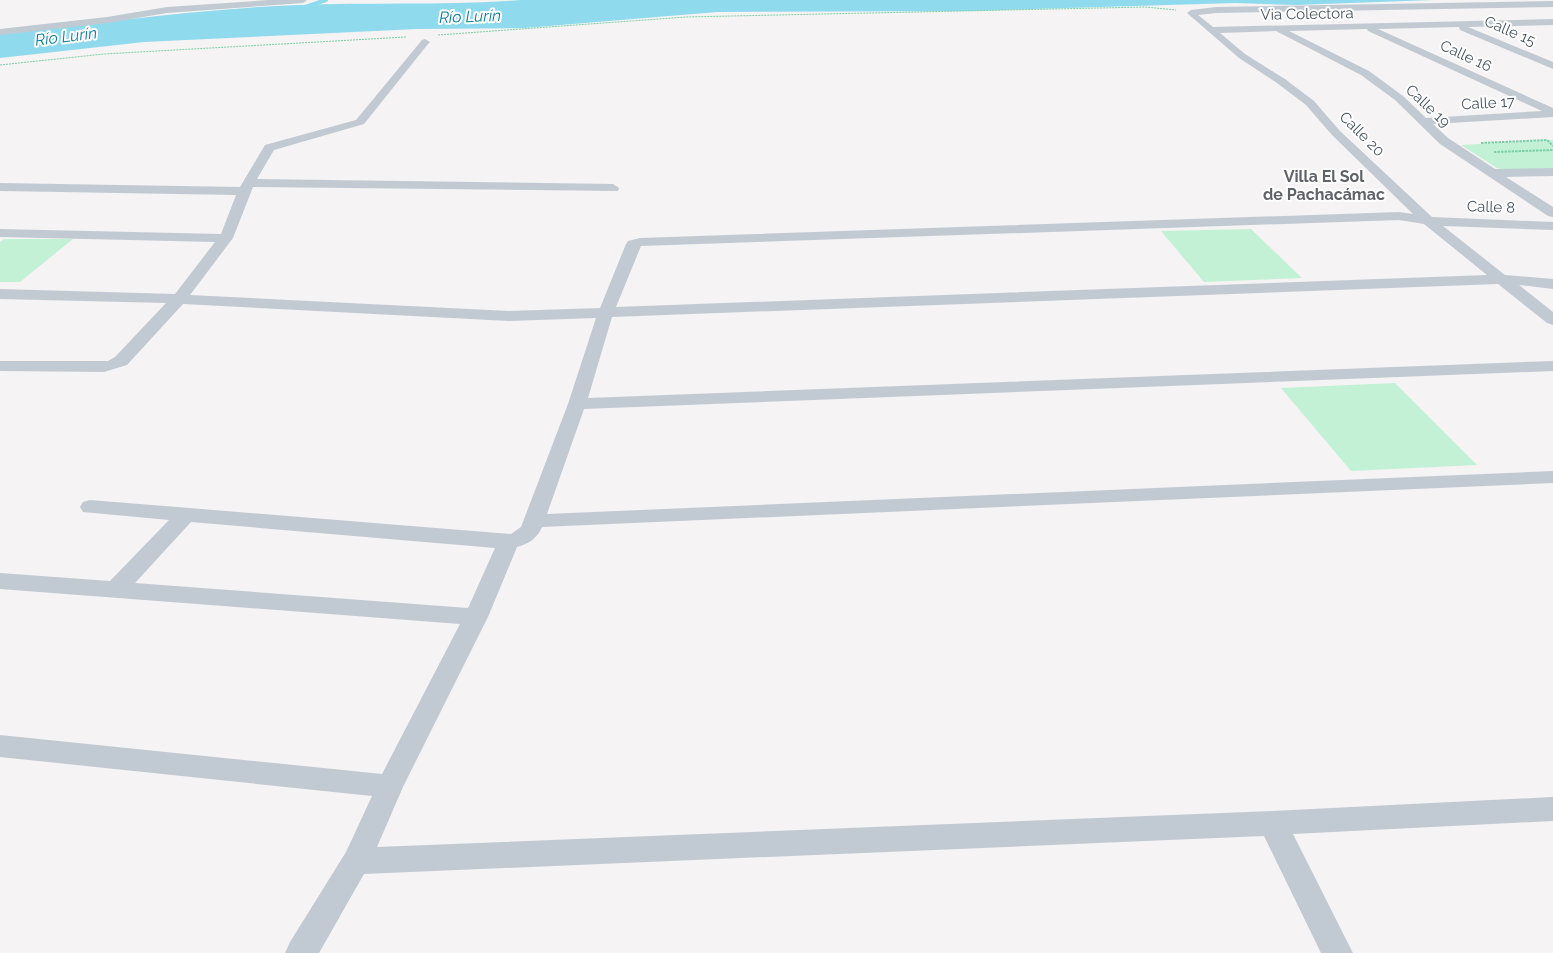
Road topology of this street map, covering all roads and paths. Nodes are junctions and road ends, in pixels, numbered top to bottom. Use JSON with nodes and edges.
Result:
{"nodes":[{"id":1,"x":303,"y":0,"type":"edge"},
{"id":2,"x":1553,"y":4,"type":"edge"},
{"id":3,"x":1191,"y":13,"type":"junction"},
{"id":4,"x":1553,"y":22,"type":"edge"},
{"id":5,"x":1542,"y":23,"type":"junction"},
{"id":6,"x":1455,"y":25,"type":"junction"},
{"id":7,"x":1366,"y":27,"type":"junction"},
{"id":8,"x":1553,"y":27,"type":"edge"},
{"id":9,"x":1279,"y":29,"type":"junction"},
{"id":10,"x":1211,"y":30,"type":"junction"},
{"id":11,"x":0,"y":32,"type":"edge"},
{"id":12,"x":410,"y":37,"type":"dead end"},
{"id":13,"x":427,"y":39,"type":"joint"},
{"id":14,"x":0,"y":65,"type":"edge"},
{"id":15,"x":1553,"y":66,"type":"edge"},
{"id":16,"x":1553,"y":113,"type":"edge"},
{"id":17,"x":1424,"y":121,"type":"junction"},
{"id":18,"x":1450,"y":145,"type":"junction"},
{"id":19,"x":1553,"y":146,"type":"edge"},
{"id":20,"x":1553,"y":150,"type":"edge"},
{"id":21,"x":1461,"y":153,"type":"junction"},
{"id":22,"x":1553,"y":172,"type":"edge"},
{"id":23,"x":1492,"y":173,"type":"junction"},
{"id":24,"x":0,"y":187,"type":"edge"},
{"id":25,"x":246,"y":187,"type":"junction"},
{"id":26,"x":613,"y":188,"type":"dead end"},
{"id":27,"x":1553,"y":213,"type":"edge"},
{"id":28,"x":1428,"y":221,"type":"junction"},
{"id":29,"x":1553,"y":226,"type":"edge"},
{"id":30,"x":0,"y":233,"type":"edge"},
{"id":31,"x":226,"y":238,"type":"junction"},
{"id":32,"x":1501,"y":279,"type":"junction"},
{"id":33,"x":1553,"y":284,"type":"edge"},
{"id":34,"x":0,"y":294,"type":"edge"},
{"id":35,"x":179,"y":299,"type":"junction"},
{"id":36,"x":606,"y":312,"type":"junction"},
{"id":37,"x":1553,"y":320,"type":"edge"},
{"id":38,"x":0,"y":366,"type":"edge"},
{"id":39,"x":1553,"y":366,"type":"edge"},
{"id":40,"x":577,"y":404,"type":"junction"},
{"id":41,"x":1553,"y":477,"type":"edge"},
{"id":42,"x":90,"y":507,"type":"dead end"},
{"id":43,"x":186,"y":515,"type":"junction"},
{"id":44,"x":534,"y":522,"type":"junction"},
{"id":45,"x":508,"y":542,"type":"junction"},
{"id":46,"x":0,"y":581,"type":"edge"},
{"id":47,"x":116,"y":589,"type":"junction"},
{"id":48,"x":476,"y":617,"type":"junction"},
{"id":49,"x":0,"y":746,"type":"edge"},
{"id":50,"x":390,"y":786,"type":"junction"},
{"id":51,"x":1553,"y":809,"type":"edge"},
{"id":52,"x":1272,"y":823,"type":"junction"},
{"id":53,"x":356,"y":861,"type":"junction"},
{"id":54,"x":301,"y":953,"type":"edge"},
{"id":55,"x":1337,"y":953,"type":"edge"}],
"edges":[{"from":1,"to":11,"type":"street"},
{"from":2,"to":3,"type":"street"},
{"from":3,"to":10,"type":"street","name":"Calle 20"},
{"from":3,"to":13,"type":"path"},
{"from":4,"to":5,"type":"street","name":"Via Colectora"},
{"from":5,"to":6,"type":"street","name":"Via Colectora"},
{"from":5,"to":8,"type":"street"},
{"from":6,"to":7,"type":"street","name":"Via Colectora"},
{"from":6,"to":15,"type":"street","name":"Calle 15"},
{"from":7,"to":9,"type":"street","name":"Via Colectora"},
{"from":7,"to":16,"type":"street","name":"Calle 16"},
{"from":9,"to":10,"type":"street","name":"Via Colectora"},
{"from":9,"to":17,"type":"street","name":"Calle 19"},
{"from":10,"to":28,"type":"street","name":"Calle 20"},
{"from":12,"to":14,"type":"path"},
{"from":13,"to":25,"type":"street"},
{"from":16,"to":17,"type":"street","name":"Calle 17"},
{"from":17,"to":18,"type":"street","name":"Calle 19"},
{"from":18,"to":19,"type":"path"},
{"from":18,"to":21,"type":"street","name":"Calle 19"},
{"from":20,"to":21,"type":"path"},
{"from":21,"to":23,"type":"street","name":"Calle 19"},
{"from":22,"to":23,"type":"street"},
{"from":23,"to":27,"type":"street","name":"Calle 19"},
{"from":24,"to":25,"type":"street"},
{"from":25,"to":26,"type":"street"},
{"from":25,"to":31,"type":"street"},
{"from":28,"to":29,"type":"street","name":"Calle 8"},
{"from":28,"to":32,"type":"street","name":"Calle 20"},
{"from":28,"to":36,"type":"street","name":"Calle 8"},
{"from":30,"to":31,"type":"street"},
{"from":31,"to":35,"type":"street"},
{"from":32,"to":33,"type":"street"},
{"from":32,"to":36,"type":"street"},
{"from":32,"to":37,"type":"street","name":"Calle 20"},
{"from":34,"to":35,"type":"street"},
{"from":35,"to":36,"type":"street"},
{"from":35,"to":38,"type":"street"},
{"from":36,"to":40,"type":"street"},
{"from":39,"to":40,"type":"street"},
{"from":40,"to":44,"type":"street"},
{"from":41,"to":44,"type":"street"},
{"from":42,"to":43,"type":"street"},
{"from":43,"to":45,"type":"street"},
{"from":43,"to":47,"type":"street"},
{"from":44,"to":45,"type":"street"},
{"from":45,"to":48,"type":"street"},
{"from":46,"to":47,"type":"street"},
{"from":47,"to":48,"type":"street"},
{"from":48,"to":50,"type":"street"},
{"from":49,"to":50,"type":"street"},
{"from":50,"to":53,"type":"street"},
{"from":51,"to":52,"type":"street"},
{"from":52,"to":53,"type":"street"},
{"from":52,"to":55,"type":"street"},
{"from":53,"to":54,"type":"street"}]}
